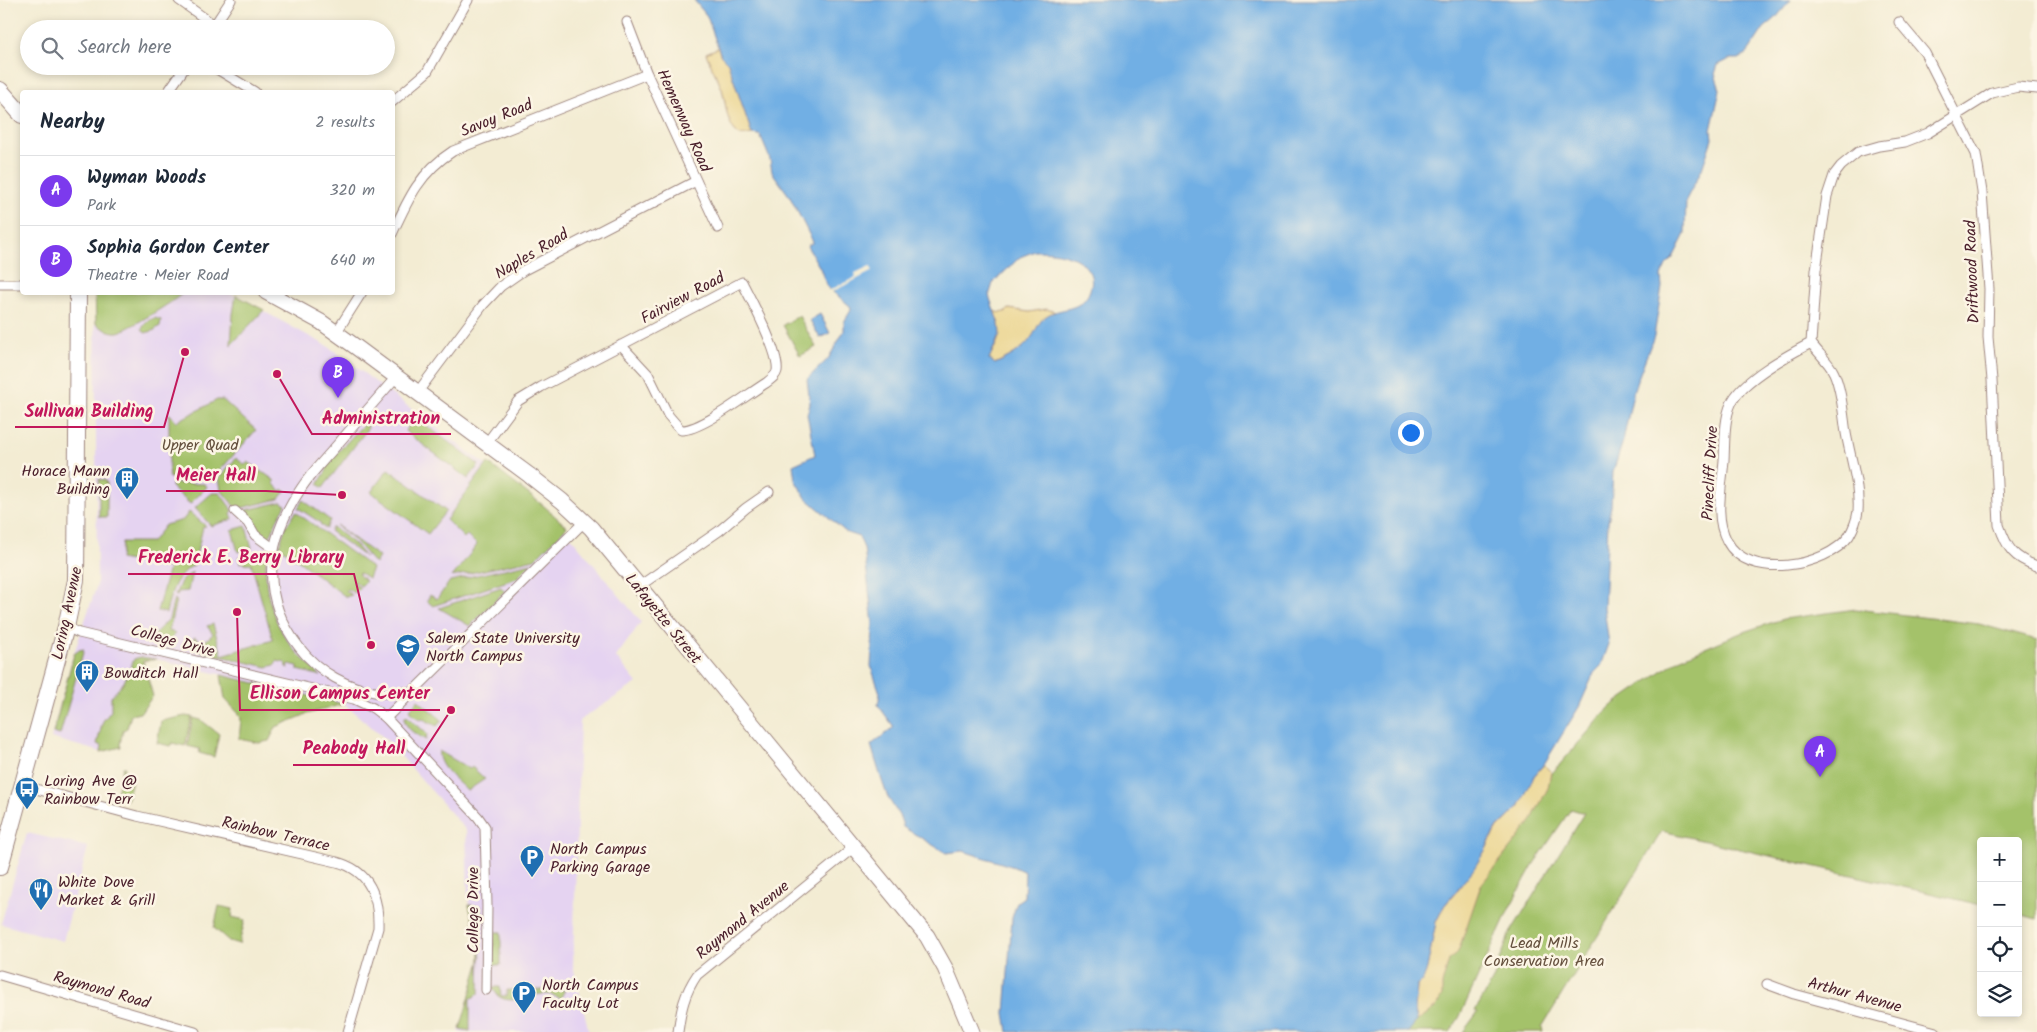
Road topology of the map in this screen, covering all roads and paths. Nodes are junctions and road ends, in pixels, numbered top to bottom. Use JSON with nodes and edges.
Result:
{"nodes":[{"id":1,"x":179,"y":0,"type":"edge"},
{"id":2,"x":231,"y":0,"type":"edge"},
{"id":3,"x":468,"y":0,"type":"edge"},
{"id":4,"x":204,"y":20,"type":"edge"},
{"id":5,"x":218,"y":20,"type":"edge"},
{"id":6,"x":626,"y":22,"type":"dead end"},
{"id":7,"x":1899,"y":22,"type":"dead end"},
{"id":8,"x":647,"y":74,"type":"junction"},
{"id":9,"x":180,"y":75,"type":"edge"},
{"id":10,"x":227,"y":75,"type":"edge"},
{"id":11,"x":2037,"y":89,"type":"edge"},
{"id":12,"x":0,"y":90,"type":"edge"},
{"id":13,"x":169,"y":90,"type":"edge"},
{"id":14,"x":252,"y":90,"type":"edge"},
{"id":15,"x":395,"y":99,"type":"edge"},
{"id":16,"x":20,"y":113,"type":"edge"},
{"id":17,"x":1956,"y":115,"type":"junction"},
{"id":18,"x":696,"y":181,"type":"junction"},
{"id":19,"x":395,"y":228,"type":"edge"},
{"id":20,"x":718,"y":228,"type":"dead end"},
{"id":21,"x":0,"y":284,"type":"edge"},
{"id":22,"x":20,"y":284,"type":"edge"},
{"id":23,"x":78,"y":295,"type":"edge"},
{"id":24,"x":272,"y":295,"type":"edge"},
{"id":25,"x":360,"y":295,"type":"edge"},
{"id":26,"x":336,"y":333,"type":"junction"},
{"id":27,"x":1811,"y":343,"type":"junction"},
{"id":28,"x":621,"y":345,"type":"junction"},
{"id":29,"x":396,"y":377,"type":"junction"},
{"id":30,"x":417,"y":392,"type":"junction"},
{"id":31,"x":486,"y":444,"type":"junction"},
{"id":32,"x":769,"y":492,"type":"dead end"},
{"id":33,"x":235,"y":511,"type":"dead end"},
{"id":34,"x":584,"y":522,"type":"junction"},
{"id":35,"x":273,"y":548,"type":"junction"},
{"id":36,"x":2037,"y":566,"type":"edge"},
{"id":37,"x":638,"y":587,"type":"junction"},
{"id":38,"x":66,"y":627,"type":"junction"},
{"id":39,"x":406,"y":692,"type":"dead end"},
{"id":40,"x":386,"y":718,"type":"junction"},
{"id":41,"x":21,"y":785,"type":"junction"},
{"id":42,"x":853,"y":848,"type":"junction"},
{"id":43,"x":0,"y":867,"type":"edge"},
{"id":44,"x":0,"y":975,"type":"edge"},
{"id":45,"x":1766,"y":984,"type":"dead end"},
{"id":46,"x":486,"y":990,"type":"dead end"},
{"id":47,"x":195,"y":1032,"type":"edge"},
{"id":48,"x":348,"y":1032,"type":"edge"},
{"id":49,"x":678,"y":1032,"type":"edge"},
{"id":50,"x":972,"y":1032,"type":"edge"},
{"id":51,"x":1936,"y":1032,"type":"edge"}],
"edges":[{"from":1,"to":4,"type":"street"},
{"from":2,"to":5,"type":"street"},
{"from":3,"to":15,"type":"street"},
{"from":6,"to":8,"type":"street","name":"Hemenway Road"},
{"from":7,"to":17,"type":"street","name":"Driftwood Road"},
{"from":8,"to":18,"type":"street","name":"Hemenway Road"},
{"from":8,"to":19,"type":"street","name":"Savoy Road"},
{"from":9,"to":13,"type":"street"},
{"from":10,"to":14,"type":"street"},
{"from":11,"to":17,"type":"street"},
{"from":12,"to":16,"type":"highway"},
{"from":17,"to":27,"type":"street"},
{"from":17,"to":36,"type":"street","name":"Driftwood Road"},
{"from":18,"to":20,"type":"street","name":"Hemenway Road"},
{"from":18,"to":30,"type":"street","name":"Naples Road"},
{"from":21,"to":22,"type":"street"},
{"from":23,"to":38,"type":"highway","name":"Loring Avenue"},
{"from":24,"to":26,"type":"main road","name":"Lafayette Street"},
{"from":25,"to":26,"type":"street"},
{"from":26,"to":29,"type":"main road","name":"Lafayette Street"},
{"from":27,"to":27,"type":"street","name":"Pinecliff Drive"},
{"from":28,"to":28,"type":"street","name":"Fairview Road"},
{"from":28,"to":31,"type":"street","name":"Fairview Road"},
{"from":29,"to":30,"type":"main road","name":"Lafayette Street"},
{"from":29,"to":35,"type":"street"},
{"from":30,"to":31,"type":"main road","name":"Lafayette Street"},
{"from":31,"to":34,"type":"main road","name":"Lafayette Street"},
{"from":32,"to":37,"type":"street"},
{"from":33,"to":35,"type":"street"},
{"from":34,"to":37,"type":"main road","name":"Lafayette Street"},
{"from":34,"to":40,"type":"street"},
{"from":35,"to":39,"type":"street"},
{"from":37,"to":42,"type":"main road","name":"Lafayette Street"},
{"from":38,"to":40,"type":"street","name":"College Drive"},
{"from":38,"to":41,"type":"highway","name":"Loring Avenue"},
{"from":40,"to":46,"type":"street","name":"College Drive"},
{"from":41,"to":43,"type":"highway","name":"Loring Avenue"},
{"from":41,"to":48,"type":"street","name":"Rainbow Terrace"},
{"from":42,"to":49,"type":"street","name":"Raymond Avenue"},
{"from":42,"to":50,"type":"main road","name":"Lafayette Street"},
{"from":44,"to":47,"type":"street","name":"Raymond Road"},
{"from":45,"to":51,"type":"street","name":"Arthur Avenue"}]}
